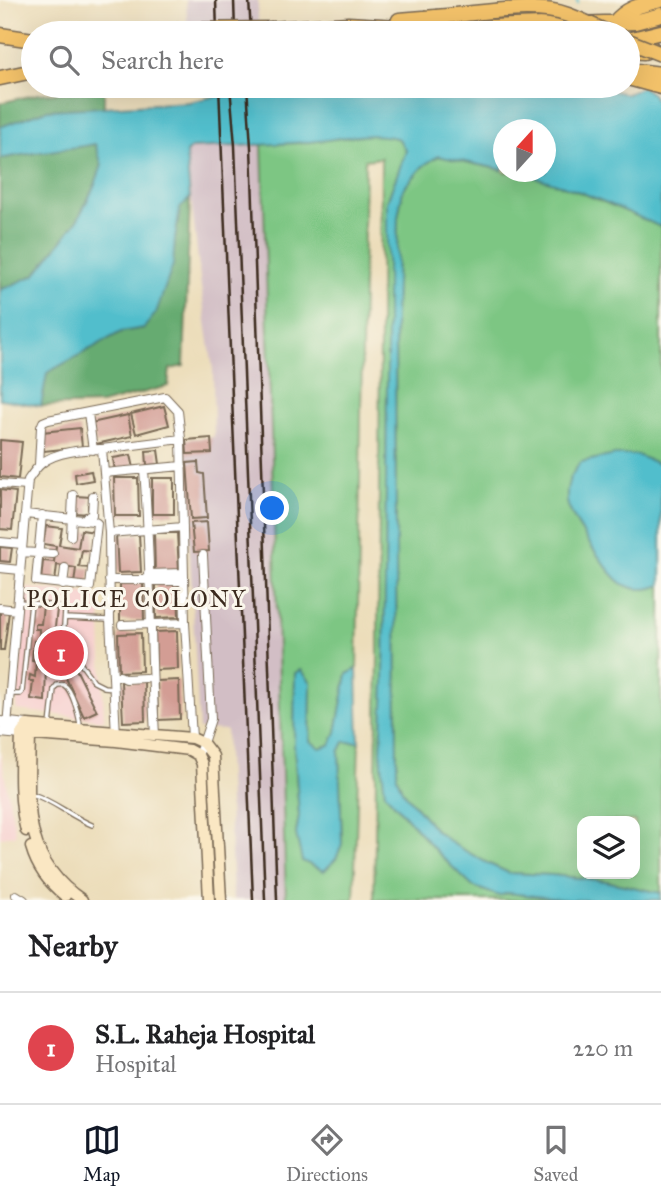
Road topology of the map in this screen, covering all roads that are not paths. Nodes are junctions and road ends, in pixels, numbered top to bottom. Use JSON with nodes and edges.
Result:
{"nodes":[{"id":1,"x":661,"y":0,"type":"edge"},
{"id":2,"x":633,"y":10,"type":"edge"},
{"id":3,"x":661,"y":15,"type":"edge"},
{"id":4,"x":386,"y":21,"type":"edge"},
{"id":5,"x":589,"y":21,"type":"edge"},
{"id":6,"x":617,"y":21,"type":"edge"},
{"id":7,"x":661,"y":32,"type":"edge"},
{"id":8,"x":0,"y":35,"type":"edge"},
{"id":9,"x":640,"y":38,"type":"edge"},
{"id":10,"x":21,"y":39,"type":"edge"},
{"id":11,"x":21,"y":42,"type":"edge"},
{"id":12,"x":640,"y":44,"type":"edge"},
{"id":13,"x":0,"y":45,"type":"edge"},
{"id":14,"x":661,"y":47,"type":"edge"},
{"id":15,"x":640,"y":52,"type":"edge"},
{"id":16,"x":661,"y":54,"type":"edge"},
{"id":17,"x":0,"y":69,"type":"edge"},
{"id":18,"x":21,"y":69,"type":"edge"},
{"id":19,"x":21,"y":72,"type":"edge"},
{"id":20,"x":640,"y":73,"type":"edge"},
{"id":21,"x":661,"y":74,"type":"edge"},
{"id":22,"x":640,"y":77,"type":"edge"},
{"id":23,"x":0,"y":78,"type":"edge"},
{"id":24,"x":661,"y":87,"type":"edge"},
{"id":25,"x":88,"y":413,"type":"junction"},
{"id":26,"x":181,"y":439,"type":"junction"},
{"id":27,"x":97,"y":449,"type":"junction"},
{"id":28,"x":40,"y":465,"type":"junction"},
{"id":29,"x":182,"y":466,"type":"junction"},
{"id":30,"x":144,"y":470,"type":"junction"},
{"id":31,"x":104,"y":473,"type":"junction"},
{"id":32,"x":0,"y":484,"type":"edge"},
{"id":33,"x":27,"y":486,"type":"junction"},
{"id":34,"x":73,"y":495,"type":"dead end"},
{"id":35,"x":93,"y":496,"type":"dead end"},
{"id":36,"x":92,"y":513,"type":"junction"},
{"id":37,"x":24,"y":514,"type":"junction"},
{"id":38,"x":108,"y":514,"type":"junction"},
{"id":39,"x":42,"y":515,"type":"junction"},
{"id":40,"x":72,"y":519,"type":"junction"},
{"id":41,"x":85,"y":521,"type":"junction"},
{"id":42,"x":183,"y":527,"type":"junction"},
{"id":43,"x":149,"y":529,"type":"junction"},
{"id":44,"x":109,"y":533,"type":"junction"},
{"id":45,"x":71,"y":536,"type":"dead end"},
{"id":46,"x":0,"y":542,"type":"edge"},
{"id":47,"x":21,"y":548,"type":"junction"},
{"id":48,"x":38,"y":553,"type":"junction"},
{"id":49,"x":53,"y":554,"type":"dead end"},
{"id":50,"x":82,"y":554,"type":"dead end"},
{"id":51,"x":94,"y":555,"type":"junction"},
{"id":52,"x":203,"y":555,"type":"dead end"},
{"id":53,"x":0,"y":568,"type":"edge"},
{"id":54,"x":65,"y":568,"type":"dead end"},
{"id":55,"x":20,"y":570,"type":"junction"},
{"id":56,"x":183,"y":577,"type":"junction"},
{"id":57,"x":148,"y":578,"type":"junction"},
{"id":58,"x":109,"y":580,"type":"junction"},
{"id":59,"x":63,"y":585,"type":"junction"},
{"id":60,"x":31,"y":603,"type":"junction"},
{"id":61,"x":17,"y":606,"type":"junction"},
{"id":62,"x":0,"y":608,"type":"edge"},
{"id":63,"x":65,"y":618,"type":"junction"},
{"id":64,"x":110,"y":620,"type":"junction"},
{"id":65,"x":185,"y":623,"type":"junction"},
{"id":66,"x":122,"y":625,"type":"dead end"},
{"id":67,"x":150,"y":625,"type":"junction"},
{"id":68,"x":113,"y":676,"type":"junction"},
{"id":69,"x":145,"y":678,"type":"dead end"},
{"id":70,"x":114,"y":688,"type":"junction"},
{"id":71,"x":10,"y":694,"type":"junction"},
{"id":72,"x":3,"y":727,"type":"edge"},
{"id":73,"x":50,"y":727,"type":"junction"},
{"id":74,"x":80,"y":729,"type":"junction"},
{"id":75,"x":26,"y":731,"type":"junction"},
{"id":76,"x":155,"y":735,"type":"junction"},
{"id":77,"x":116,"y":737,"type":"junction"},
{"id":78,"x":192,"y":738,"type":"junction"},
{"id":79,"x":203,"y":743,"type":"junction"},
{"id":80,"x":198,"y":755,"type":"junction"},
{"id":81,"x":30,"y":793,"type":"junction"},
{"id":82,"x":92,"y":825,"type":"dead end"},
{"id":83,"x":16,"y":895,"type":"dead end"},
{"id":84,"x":24,"y":900,"type":"edge"},
{"id":85,"x":69,"y":900,"type":"edge"},
{"id":86,"x":82,"y":900,"type":"edge"},
{"id":87,"x":209,"y":900,"type":"edge"},
{"id":88,"x":220,"y":900,"type":"edge"}],
"edges":[{"from":1,"to":2,"type":"highway"},
{"from":2,"to":3,"type":"highway"},
{"from":2,"to":6,"type":"highway"},
{"from":4,"to":5,"type":"highway","bridge":true},
{"from":7,"to":9,"type":"highway"},
{"from":8,"to":10,"type":"highway"},
{"from":11,"to":13,"type":"highway"},
{"from":12,"to":16,"type":"highway","bridge":true},
{"from":14,"to":15,"type":"highway"},
{"from":17,"to":18,"type":"highway"},
{"from":19,"to":23,"type":"highway"},
{"from":20,"to":21,"type":"highway"},
{"from":22,"to":24,"type":"highway"},
{"from":25,"to":26,"type":"street"},
{"from":25,"to":27,"type":"street"},
{"from":25,"to":28,"type":"street"},
{"from":26,"to":27,"type":"street"},
{"from":26,"to":29,"type":"street"},
{"from":27,"to":28,"type":"street"},
{"from":27,"to":31,"type":"street"},
{"from":28,"to":33,"type":"street"},
{"from":29,"to":30,"type":"street"},
{"from":29,"to":42,"type":"street"},
{"from":30,"to":31,"type":"street"},
{"from":30,"to":43,"type":"street"},
{"from":31,"to":38,"type":"street"},
{"from":32,"to":33,"type":"street"},
{"from":33,"to":37,"type":"street"},
{"from":34,"to":40,"type":"street"},
{"from":35,"to":36,"type":"street"},
{"from":36,"to":38,"type":"street"},
{"from":36,"to":41,"type":"street"},
{"from":37,"to":39,"type":"street"},
{"from":37,"to":47,"type":"street"},
{"from":38,"to":44,"type":"street"},
{"from":39,"to":40,"type":"street"},
{"from":39,"to":48,"type":"street"},
{"from":40,"to":41,"type":"street"},
{"from":40,"to":45,"type":"street"},
{"from":41,"to":51,"type":"street"},
{"from":42,"to":43,"type":"street"},
{"from":42,"to":56,"type":"street"},
{"from":43,"to":44,"type":"street"},
{"from":43,"to":57,"type":"street"},
{"from":44,"to":58,"type":"street"},
{"from":46,"to":47,"type":"street"},
{"from":47,"to":48,"type":"street"},
{"from":47,"to":55,"type":"street"},
{"from":48,"to":49,"type":"street"},
{"from":48,"to":59,"type":"street"},
{"from":50,"to":51,"type":"street"},
{"from":51,"to":59,"type":"street"},
{"from":52,"to":79,"type":"street"},
{"from":53,"to":55,"type":"street"},
{"from":54,"to":59,"type":"street"},
{"from":55,"to":61,"type":"street"},
{"from":56,"to":57,"type":"street"},
{"from":56,"to":65,"type":"street"},
{"from":57,"to":58,"type":"street"},
{"from":57,"to":67,"type":"street"},
{"from":58,"to":64,"type":"street"},
{"from":60,"to":61,"type":"lane"},
{"from":60,"to":63,"type":"lane"},
{"from":60,"to":71,"type":"lane"},
{"from":61,"to":62,"type":"street"},
{"from":61,"to":71,"type":"street"},
{"from":63,"to":64,"type":"lane"},
{"from":63,"to":70,"type":"lane"},
{"from":64,"to":68,"type":"street"},
{"from":65,"to":67,"type":"street"},
{"from":65,"to":78,"type":"street"},
{"from":66,"to":67,"type":"street"},
{"from":67,"to":76,"type":"street"},
{"from":68,"to":69,"type":"street"},
{"from":68,"to":70,"type":"street"},
{"from":70,"to":77,"type":"street"},
{"from":71,"to":72,"type":"street"},
{"from":72,"to":75,"type":"street"},
{"from":73,"to":74,"type":"main road"},
{"from":73,"to":74,"type":"lane"},
{"from":73,"to":75,"type":"main road"},
{"from":74,"to":77,"type":"main road"},
{"from":75,"to":77,"type":"main road"},
{"from":75,"to":81,"type":"main road"},
{"from":75,"to":85,"type":"main road"},
{"from":76,"to":77,"type":"main road"},
{"from":76,"to":78,"type":"main road"},
{"from":77,"to":80,"type":"main road"},
{"from":78,"to":79,"type":"main road"},
{"from":79,"to":80,"type":"street"},
{"from":79,"to":88,"type":"main road"},
{"from":80,"to":87,"type":"main road"},
{"from":81,"to":82,"type":"lane"},
{"from":81,"to":86,"type":"main road"},
{"from":83,"to":84,"type":"street"}]}
